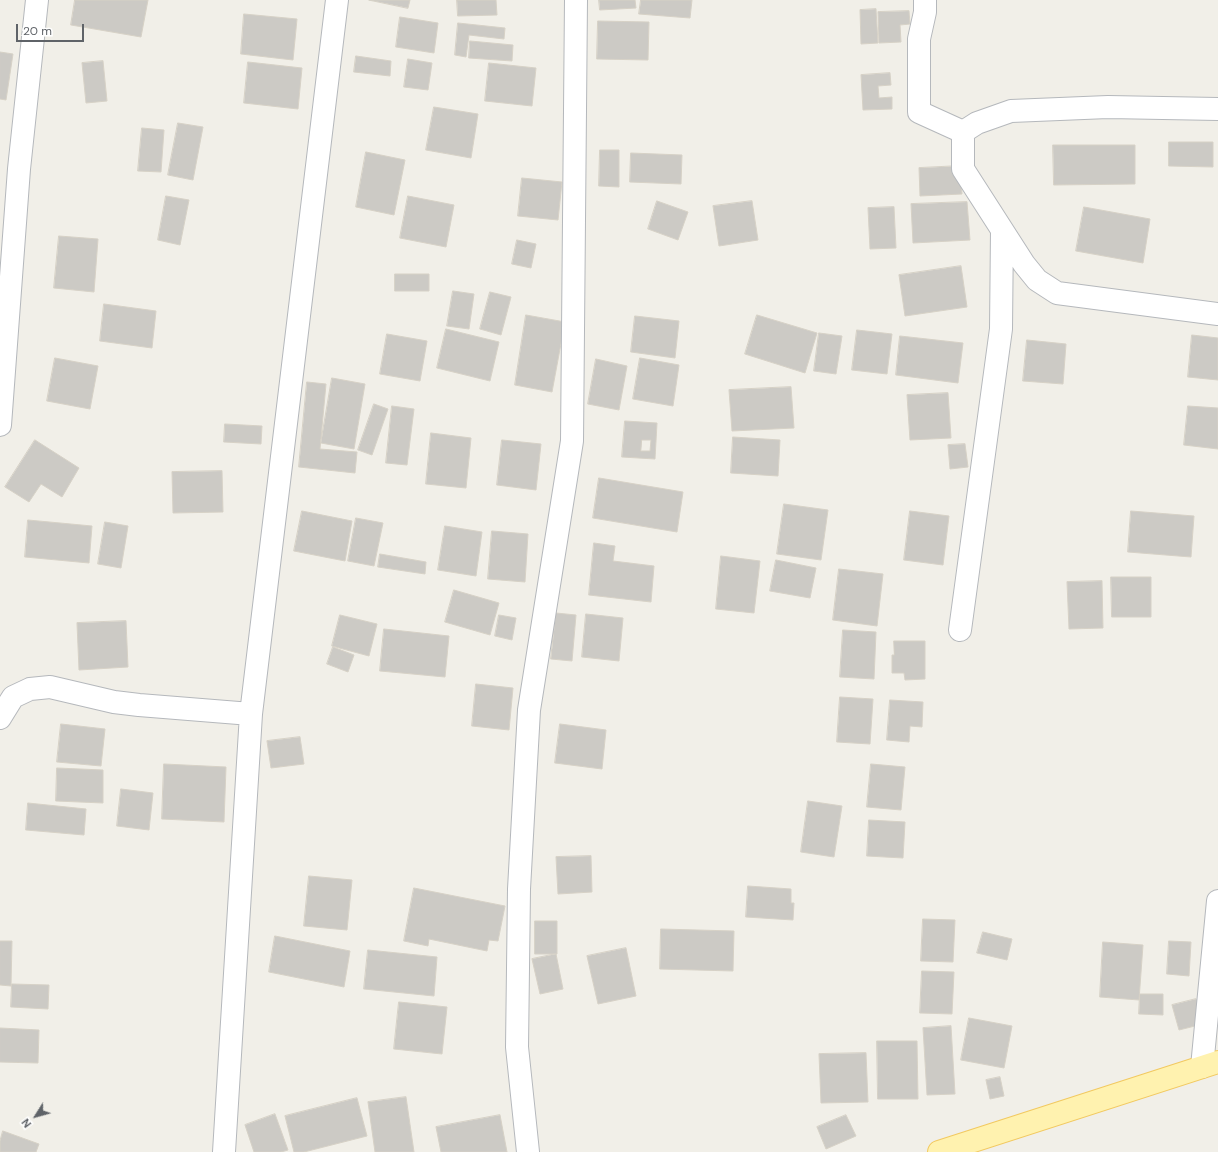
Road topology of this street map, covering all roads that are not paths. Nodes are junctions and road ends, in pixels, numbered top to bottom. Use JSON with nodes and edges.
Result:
{"nodes":[{"id":1,"x":37,"y":0,"type":"edge"},
{"id":2,"x":337,"y":0,"type":"edge"},
{"id":3,"x":576,"y":0,"type":"edge"},
{"id":4,"x":925,"y":0,"type":"edge"},
{"id":5,"x":1218,"y":109,"type":"edge"},
{"id":6,"x":963,"y":132,"type":"junction"},
{"id":7,"x":1002,"y":230,"type":"junction"},
{"id":8,"x":1218,"y":314,"type":"edge"},
{"id":9,"x":0,"y":425,"type":"edge"},
{"id":10,"x":960,"y":630,"type":"dead end"},
{"id":11,"x":251,"y":714,"type":"junction"},
{"id":12,"x":0,"y":718,"type":"edge"},
{"id":13,"x":1218,"y":901,"type":"edge"},
{"id":14,"x":1210,"y":1065,"type":"edge"},
{"id":15,"x":224,"y":1152,"type":"edge"},
{"id":16,"x":528,"y":1152,"type":"edge"},
{"id":17,"x":939,"y":1152,"type":"edge"}],
"edges":[{"from":1,"to":9,"type":"street"},
{"from":2,"to":11,"type":"street"},
{"from":3,"to":16,"type":"street"},
{"from":4,"to":6,"type":"street"},
{"from":5,"to":6,"type":"street"},
{"from":6,"to":7,"type":"street"},
{"from":7,"to":8,"type":"street"},
{"from":7,"to":10,"type":"street"},
{"from":11,"to":12,"type":"street"},
{"from":11,"to":15,"type":"street"},
{"from":13,"to":14,"type":"street"},
{"from":14,"to":17,"type":"main road"}]}
